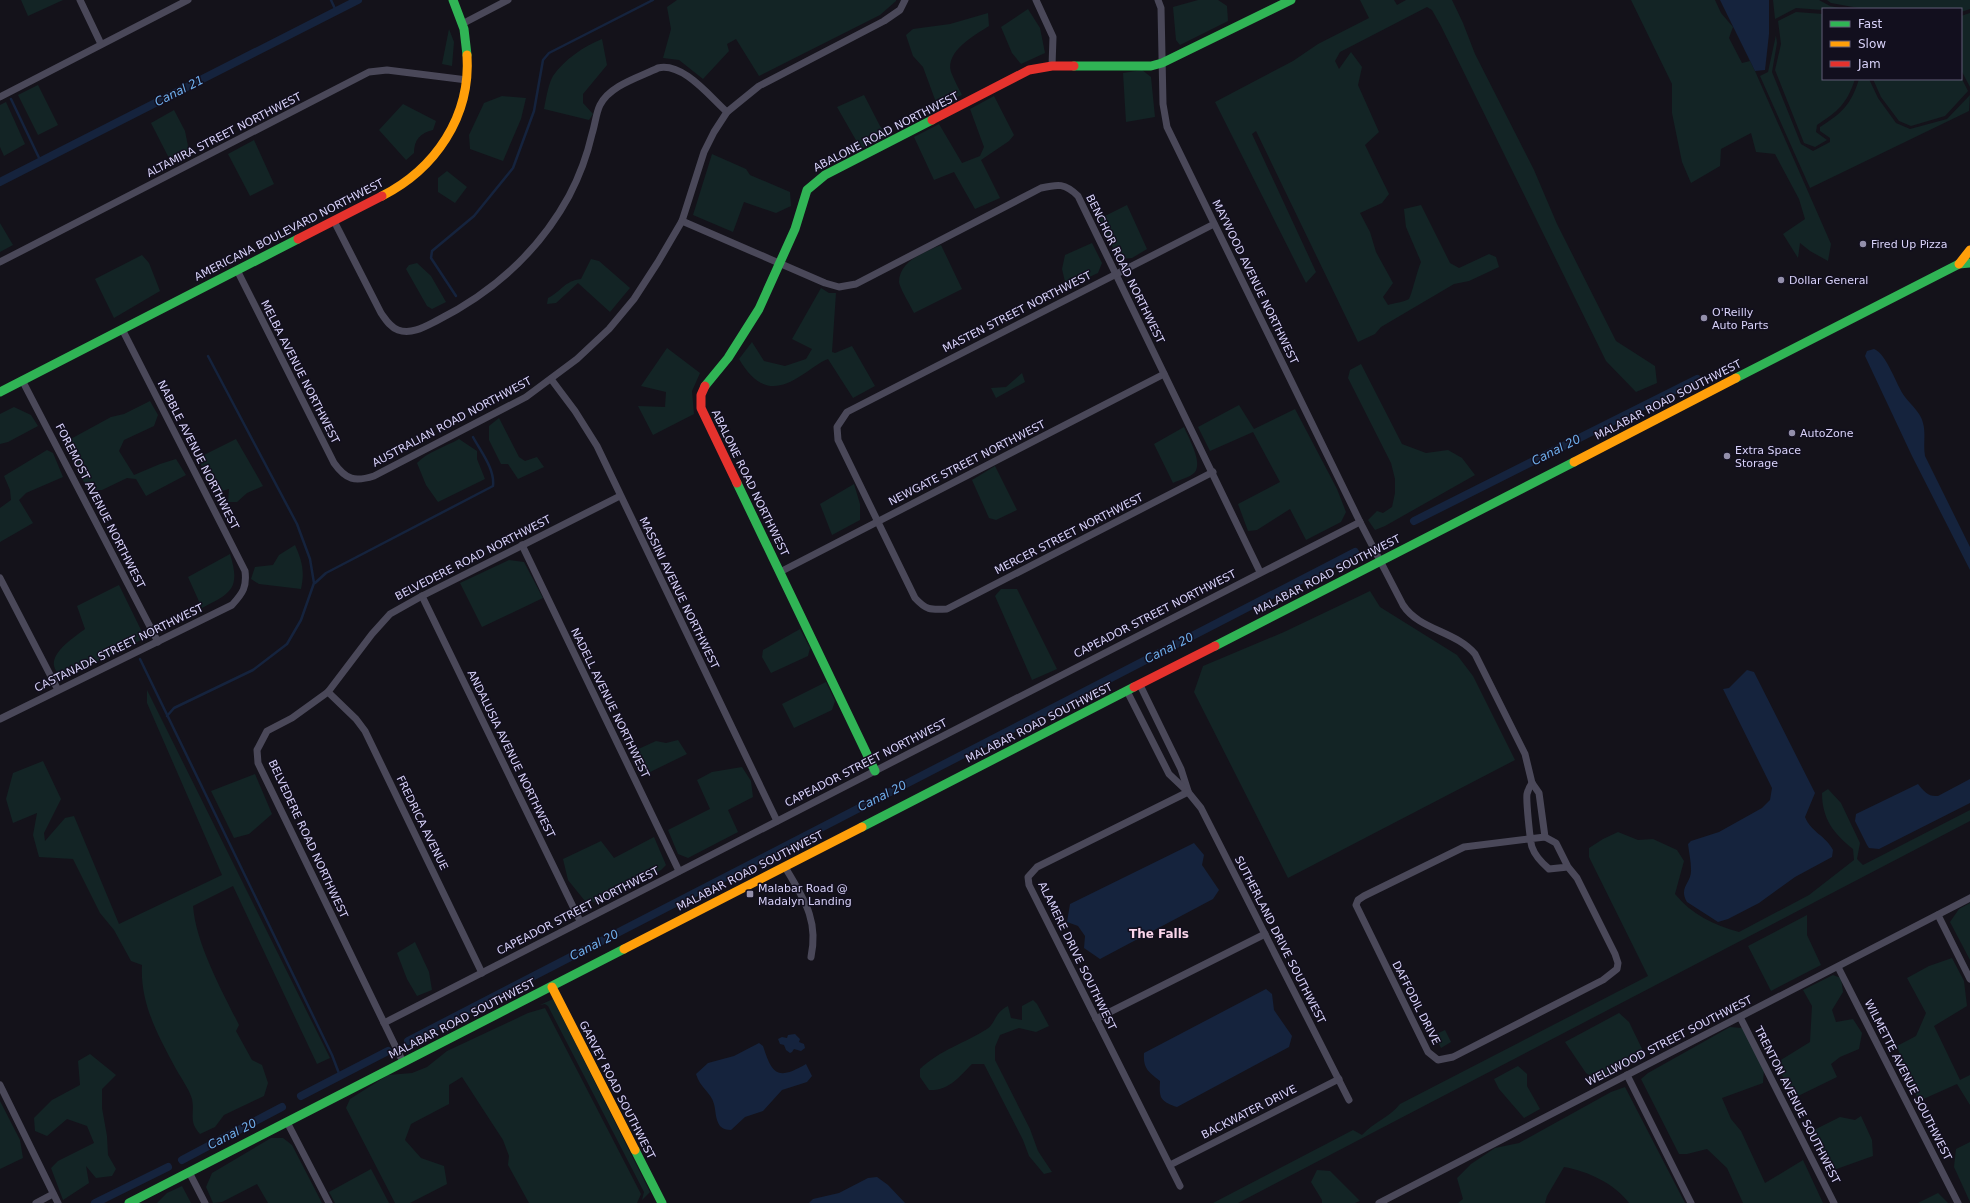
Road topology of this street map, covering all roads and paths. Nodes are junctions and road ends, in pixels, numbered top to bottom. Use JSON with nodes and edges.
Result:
{"nodes":[{"id":1,"x":80,"y":0,"type":"edge"},
{"id":2,"x":188,"y":0,"type":"edge"},
{"id":3,"x":453,"y":0,"type":"edge"},
{"id":4,"x":508,"y":0,"type":"edge"},
{"id":5,"x":905,"y":0,"type":"edge"},
{"id":6,"x":1036,"y":0,"type":"edge"},
{"id":7,"x":1158,"y":0,"type":"edge"},
{"id":8,"x":1286,"y":1,"type":"edge"},
{"id":9,"x":462,"y":24,"type":"junction"},
{"id":10,"x":101,"y":44,"type":"junction"},
{"id":11,"x":1162,"y":63,"type":"junction"},
{"id":12,"x":1052,"y":66,"type":"junction"},
{"id":13,"x":467,"y":80,"type":"junction"},
{"id":14,"x":1,"y":95,"type":"edge"},
{"id":15,"x":728,"y":112,"type":"junction"},
{"id":16,"x":334,"y":221,"type":"junction"},
{"id":17,"x":682,"y":221,"type":"junction"},
{"id":18,"x":1214,"y":224,"type":"junction"},
{"id":19,"x":1970,"y":250,"type":"edge"},
{"id":20,"x":0,"y":262,"type":"edge"},
{"id":21,"x":781,"y":263,"type":"junction"},
{"id":22,"x":1970,"y":263,"type":"edge"},
{"id":23,"x":1959,"y":264,"type":"junction"},
{"id":24,"x":237,"y":270,"type":"junction"},
{"id":25,"x":1116,"y":275,"type":"junction"},
{"id":26,"x":122,"y":329,"type":"junction"},
{"id":27,"x":1164,"y":374,"type":"junction"},
{"id":28,"x":22,"y":380,"type":"junction"},
{"id":29,"x":551,"y":380,"type":"junction"},
{"id":30,"x":0,"y":392,"type":"edge"},
{"id":31,"x":1213,"y":472,"type":"junction"},
{"id":32,"x":350,"y":478,"type":"joint"},
{"id":33,"x":620,"y":496,"type":"junction"},
{"id":34,"x":878,"y":521,"type":"junction"},
{"id":35,"x":1360,"y":522,"type":"junction"},
{"id":36,"x":522,"y":545,"type":"junction"},
{"id":37,"x":1381,"y":561,"type":"junction"},
{"id":38,"x":780,"y":572,"type":"junction"},
{"id":39,"x":1260,"y":572,"type":"junction"},
{"id":40,"x":0,"y":578,"type":"edge"},
{"id":41,"x":243,"y":593,"type":"joint"},
{"id":42,"x":422,"y":596,"type":"junction"},
{"id":43,"x":158,"y":642,"type":"junction"},
{"id":44,"x":1140,"y":685,"type":"junction"},
{"id":45,"x":58,"y":690,"type":"junction"},
{"id":46,"x":1127,"y":691,"type":"junction"},
{"id":47,"x":328,"y":692,"type":"junction"},
{"id":48,"x":0,"y":719,"type":"edge"},
{"id":49,"x":875,"y":771,"type":"junction"},
{"id":50,"x":1532,"y":783,"type":"junction"},
{"id":51,"x":1188,"y":792,"type":"junction"},
{"id":52,"x":777,"y":821,"type":"junction"},
{"id":53,"x":1544,"y":837,"type":"junction"},
{"id":54,"x":1531,"y":839,"type":"junction"},
{"id":55,"x":785,"y":867,"type":"junction"},
{"id":56,"x":1568,"y":868,"type":"junction"},
{"id":57,"x":678,"y":871,"type":"junction"},
{"id":58,"x":1970,"y":898,"type":"edge"},
{"id":59,"x":1938,"y":915,"type":"junction"},
{"id":60,"x":580,"y":921,"type":"junction"},
{"id":61,"x":1265,"y":934,"type":"junction"},
{"id":62,"x":811,"y":957,"type":"dead end"},
{"id":63,"x":1838,"y":967,"type":"junction"},
{"id":64,"x":482,"y":973,"type":"junction"},
{"id":65,"x":1970,"y":979,"type":"edge"},
{"id":66,"x":552,"y":987,"type":"junction"},
{"id":67,"x":1740,"y":1017,"type":"junction"},
{"id":68,"x":1096,"y":1019,"type":"junction"},
{"id":69,"x":384,"y":1023,"type":"junction"},
{"id":70,"x":403,"y":1062,"type":"junction"},
{"id":71,"x":1627,"y":1074,"type":"junction"},
{"id":72,"x":1339,"y":1079,"type":"junction"},
{"id":73,"x":0,"y":1085,"type":"edge"},
{"id":74,"x":1349,"y":1100,"type":"dead end"},
{"id":75,"x":287,"y":1122,"type":"junction"},
{"id":76,"x":1170,"y":1165,"type":"junction"},
{"id":77,"x":189,"y":1172,"type":"junction"},
{"id":78,"x":1180,"y":1186,"type":"dead end"},
{"id":79,"x":53,"y":1194,"type":"junction"},
{"id":80,"x":36,"y":1203,"type":"edge"},
{"id":81,"x":58,"y":1203,"type":"edge"},
{"id":82,"x":129,"y":1203,"type":"edge"},
{"id":83,"x":205,"y":1203,"type":"edge"},
{"id":84,"x":329,"y":1203,"type":"edge"},
{"id":85,"x":662,"y":1203,"type":"edge"},
{"id":86,"x":1379,"y":1203,"type":"edge"},
{"id":87,"x":1691,"y":1203,"type":"edge"},
{"id":88,"x":1834,"y":1203,"type":"edge"},
{"id":89,"x":1958,"y":1203,"type":"edge"}],
"edges":[{"from":1,"to":10,"type":"street"},
{"from":2,"to":10,"type":"street"},
{"from":3,"to":9,"type":"main road","name":"AMERICANA BOULEVARD NORTHWEST"},
{"from":4,"to":9,"type":"street"},
{"from":5,"to":15,"type":"street","name":"AUSTRALIAN ROAD NORTHWEST"},
{"from":6,"to":12,"type":"street"},
{"from":7,"to":11,"type":"street","name":"MAYWOOD AVENUE NORTHWEST"},
{"from":8,"to":11,"type":"main road","name":"ABALONE ROAD NORTHWEST"},
{"from":9,"to":13,"type":"main road","name":"AMERICANA BOULEVARD NORTHWEST"},
{"from":10,"to":14,"type":"street"},
{"from":11,"to":12,"type":"main road","name":"ABALONE ROAD NORTHWEST"},
{"from":11,"to":18,"type":"street","name":"MAYWOOD AVENUE NORTHWEST"},
{"from":12,"to":21,"type":"main road","name":"ABALONE ROAD NORTHWEST"},
{"from":13,"to":16,"type":"main road","name":"AMERICANA BOULEVARD NORTHWEST"},
{"from":13,"to":20,"type":"street","name":"ALTAMIRA STREET NORTHWEST"},
{"from":15,"to":16,"type":"street"},
{"from":15,"to":17,"type":"street","name":"AUSTRALIAN ROAD NORTHWEST"},
{"from":16,"to":24,"type":"main road","name":"AMERICANA BOULEVARD NORTHWEST"},
{"from":17,"to":21,"type":"street","name":"BENCHOR ROAD NORTHWEST"},
{"from":17,"to":29,"type":"street","name":"AUSTRALIAN ROAD NORTHWEST"},
{"from":18,"to":25,"type":"street","name":"MASTEN STREET NORTHWEST"},
{"from":18,"to":35,"type":"street","name":"MAYWOOD AVENUE NORTHWEST"},
{"from":19,"to":23,"type":"main road","name":"MALABAR ROAD SOUTHWEST"},
{"from":21,"to":25,"type":"street","name":"BENCHOR ROAD NORTHWEST"},
{"from":21,"to":38,"type":"main road","name":"ABALONE ROAD NORTHWEST"},
{"from":22,"to":23,"type":"main road","name":"MALABAR ROAD SOUTHWEST"},
{"from":23,"to":37,"type":"main road","name":"MALABAR ROAD SOUTHWEST"},
{"from":24,"to":26,"type":"main road","name":"AMERICANA BOULEVARD NORTHWEST"},
{"from":24,"to":32,"type":"street","name":"MELBA AVENUE NORTHWEST"},
{"from":25,"to":27,"type":"street","name":"BENCHOR ROAD NORTHWEST"},
{"from":25,"to":34,"type":"street","name":"MASTEN STREET NORTHWEST"},
{"from":26,"to":28,"type":"main road","name":"AMERICANA BOULEVARD NORTHWEST"},
{"from":26,"to":41,"type":"street","name":"NABBLE AVENUE NORTHWEST"},
{"from":27,"to":31,"type":"street","name":"BENCHOR ROAD NORTHWEST"},
{"from":27,"to":34,"type":"street","name":"NEWGATE STREET NORTHWEST"},
{"from":28,"to":30,"type":"main road","name":"AMERICANA BOULEVARD NORTHWEST"},
{"from":28,"to":43,"type":"street","name":"FOREMOST AVENUE NORTHWEST"},
{"from":29,"to":32,"type":"street","name":"AUSTRALIAN ROAD NORTHWEST"},
{"from":29,"to":33,"type":"street","name":"MASSINI AVENUE NORTHWEST"},
{"from":31,"to":34,"type":"street","name":"MERCER STREET NORTHWEST"},
{"from":31,"to":39,"type":"street","name":"BENCHOR ROAD NORTHWEST"},
{"from":33,"to":36,"type":"street","name":"BELVEDERE ROAD NORTHWEST"},
{"from":33,"to":52,"type":"street","name":"MASSINI AVENUE NORTHWEST"},
{"from":34,"to":38,"type":"street","name":"NEWGATE STREET NORTHWEST"},
{"from":35,"to":37,"type":"street","name":"MAYWOOD AVENUE NORTHWEST"},
{"from":35,"to":39,"type":"street","name":"CAPEADOR STREET NORTHWEST"},
{"from":36,"to":42,"type":"street","name":"BELVEDERE ROAD NORTHWEST"},
{"from":36,"to":57,"type":"street","name":"NADELL AVENUE NORTHWEST"},
{"from":37,"to":44,"type":"main road","name":"MALABAR ROAD SOUTHWEST"},
{"from":37,"to":50,"type":"street","name":"MAYWOOD AVENUE NORTHWEST"},
{"from":38,"to":49,"type":"main road","name":"ABALONE ROAD NORTHWEST"},
{"from":39,"to":49,"type":"street","name":"CAPEADOR STREET NORTHWEST"},
{"from":40,"to":45,"type":"street"},
{"from":41,"to":43,"type":"street","name":"CASTANADA STREET NORTHWEST"},
{"from":42,"to":47,"type":"street","name":"BELVEDERE ROAD NORTHWEST"},
{"from":42,"to":60,"type":"street","name":"ANDALUSIA AVENUE NORTHWEST"},
{"from":43,"to":45,"type":"street","name":"CASTANADA STREET NORTHWEST"},
{"from":44,"to":46,"type":"main road","name":"MALABAR ROAD SOUTHWEST"},
{"from":44,"to":51,"type":"street","name":"SUTHERLAND DRIVE SOUTHWEST"},
{"from":45,"to":48,"type":"street","name":"CASTANADA STREET NORTHWEST"},
{"from":46,"to":51,"type":"street","name":"SUTHERLAND DRIVE SOUTHWEST"},
{"from":46,"to":55,"type":"main road","name":"MALABAR ROAD SOUTHWEST"},
{"from":47,"to":64,"type":"street","name":"FREDRICA AVENUE"},
{"from":47,"to":69,"type":"street","name":"BELVEDERE ROAD NORTHWEST"},
{"from":49,"to":52,"type":"street","name":"CAPEADOR STREET NORTHWEST"},
{"from":50,"to":53,"type":"street","name":"MAYWOOD AVENUE NORTHWEST"},
{"from":50,"to":54,"type":"street"},
{"from":51,"to":61,"type":"street","name":"SUTHERLAND DRIVE SOUTHWEST"},
{"from":51,"to":68,"type":"street","name":"ALAMERE DRIVE SOUTHWEST"},
{"from":52,"to":57,"type":"street","name":"CAPEADOR STREET NORTHWEST"},
{"from":53,"to":54,"type":"street","name":"DAFFODIL DRIVE"},
{"from":53,"to":56,"type":"street","name":"DAFFODIL DRIVE"},
{"from":54,"to":56,"type":"street"},
{"from":54,"to":56,"type":"street","name":"DAFFODIL DRIVE"},
{"from":55,"to":62,"type":"street"},
{"from":55,"to":66,"type":"main road","name":"MALABAR ROAD SOUTHWEST"},
{"from":57,"to":60,"type":"street","name":"CAPEADOR STREET NORTHWEST"},
{"from":58,"to":59,"type":"street","name":"WELLWOOD STREET SOUTHWEST"},
{"from":59,"to":63,"type":"street","name":"WELLWOOD STREET SOUTHWEST"},
{"from":59,"to":65,"type":"street"},
{"from":60,"to":64,"type":"street","name":"CAPEADOR STREET NORTHWEST"},
{"from":61,"to":68,"type":"street"},
{"from":61,"to":72,"type":"street","name":"SUTHERLAND DRIVE SOUTHWEST"},
{"from":63,"to":67,"type":"street","name":"WELLWOOD STREET SOUTHWEST"},
{"from":63,"to":89,"type":"street","name":"WILMETTE AVENUE SOUTHWEST"},
{"from":64,"to":69,"type":"street","name":"CAPEADOR STREET NORTHWEST"},
{"from":66,"to":70,"type":"main road","name":"MALABAR ROAD SOUTHWEST"},
{"from":66,"to":85,"type":"main road","name":"GARVEY ROAD SOUTHWEST"},
{"from":67,"to":71,"type":"street","name":"WELLWOOD STREET SOUTHWEST"},
{"from":67,"to":88,"type":"street","name":"TRENTON AVENUE SOUTHWEST"},
{"from":68,"to":76,"type":"street","name":"ALAMERE DRIVE SOUTHWEST"},
{"from":69,"to":70,"type":"street","name":"BELVEDERE ROAD NORTHWEST"},
{"from":70,"to":75,"type":"main road","name":"MALABAR ROAD SOUTHWEST"},
{"from":71,"to":86,"type":"street","name":"WELLWOOD STREET SOUTHWEST"},
{"from":71,"to":87,"type":"street"},
{"from":72,"to":74,"type":"street","name":"SUTHERLAND DRIVE SOUTHWEST"},
{"from":72,"to":76,"type":"street","name":"BACKWATER DRIVE"},
{"from":73,"to":79,"type":"street"},
{"from":75,"to":77,"type":"main road","name":"MALABAR ROAD SOUTHWEST"},
{"from":75,"to":84,"type":"street"},
{"from":76,"to":78,"type":"street","name":"ALAMERE DRIVE SOUTHWEST"},
{"from":77,"to":82,"type":"main road","name":"MALABAR ROAD SOUTHWEST"},
{"from":77,"to":83,"type":"street"},
{"from":79,"to":80,"type":"street"},
{"from":79,"to":81,"type":"street"}]}
